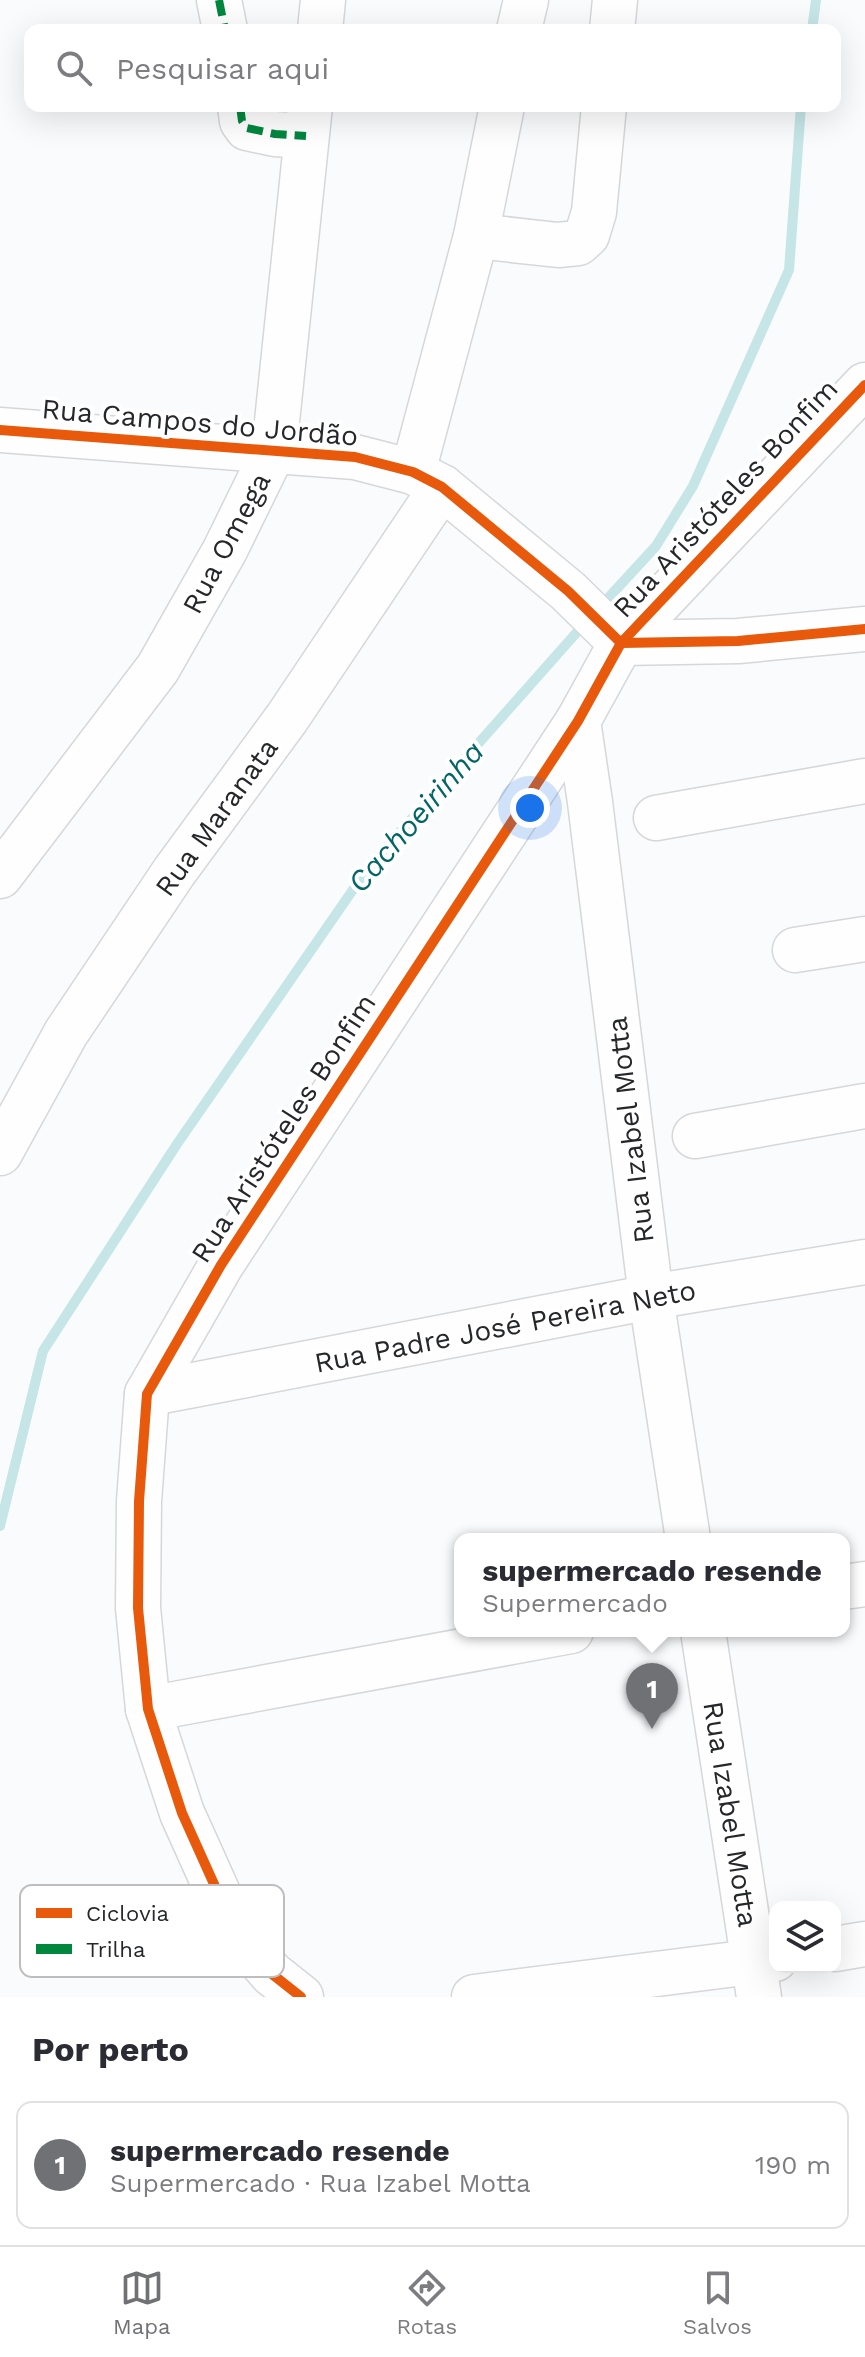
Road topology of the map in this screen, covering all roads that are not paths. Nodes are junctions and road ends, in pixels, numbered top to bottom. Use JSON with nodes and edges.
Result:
{"nodes":[{"id":1,"x":219,"y":0,"type":"edge"},
{"id":2,"x":323,"y":0,"type":"edge"},
{"id":3,"x":526,"y":0,"type":"edge"},
{"id":4,"x":615,"y":0,"type":"edge"},
{"id":5,"x":224,"y":24,"type":"edge"},
{"id":6,"x":321,"y":24,"type":"edge"},
{"id":7,"x":520,"y":24,"type":"edge"},
{"id":8,"x":613,"y":24,"type":"edge"},
{"id":9,"x":241,"y":112,"type":"edge"},
{"id":10,"x":501,"y":112,"type":"edge"},
{"id":11,"x":603,"y":112,"type":"edge"},
{"id":12,"x":308,"y":121,"type":"edge"},
{"id":13,"x":476,"y":236,"type":"junction"},
{"id":14,"x":865,"y":385,"type":"edge"},
{"id":15,"x":0,"y":430,"type":"edge"},
{"id":16,"x":274,"y":450,"type":"junction"},
{"id":17,"x":428,"y":480,"type":"junction"},
{"id":18,"x":865,"y":629,"type":"edge"},
{"id":19,"x":621,"y":643,"type":"junction"},
{"id":20,"x":578,"y":721,"type":"junction"},
{"id":21,"x":865,"y":781,"type":"edge"},
{"id":22,"x":656,"y":818,"type":"dead end"},
{"id":23,"x":0,"y":876,"type":"edge"},
{"id":24,"x":865,"y":939,"type":"edge"},
{"id":25,"x":795,"y":950,"type":"dead end"},
{"id":26,"x":865,"y":1106,"type":"edge"},
{"id":27,"x":695,"y":1136,"type":"dead end"},
{"id":28,"x":0,"y":1153,"type":"edge"},
{"id":29,"x":865,"y":1262,"type":"edge"},
{"id":30,"x":651,"y":1297,"type":"junction"},
{"id":31,"x":147,"y":1394,"type":"junction"},
{"id":32,"x":687,"y":1533,"type":"edge"},
{"id":33,"x":538,"y":1637,"type":"edge"},
{"id":34,"x":704,"y":1637,"type":"edge"},
{"id":35,"x":148,"y":1709,"type":"junction"},
{"id":36,"x":214,"y":1885,"type":"edge"},
{"id":37,"x":865,"y":1944,"type":"edge"},
{"id":38,"x":841,"y":1948,"type":"edge"},
{"id":39,"x":763,"y":1973,"type":"edge"},
{"id":40,"x":276,"y":1977,"type":"edge"},
{"id":41,"x":301,"y":1997,"type":"edge"},
{"id":42,"x":474,"y":1997,"type":"edge"}],
"edges":[{"from":1,"to":5,"type":"street"},
{"from":2,"to":6,"type":"street"},
{"from":3,"to":7,"type":"street"},
{"from":4,"to":8,"type":"street"},
{"from":9,"to":12,"type":"street"},
{"from":10,"to":13,"type":"street","name":"Rua Maranata"},
{"from":11,"to":13,"type":"street"},
{"from":12,"to":16,"type":"street","name":"Rua Omega"},
{"from":13,"to":17,"type":"street","name":"Rua Maranata"},
{"from":14,"to":19,"type":"street","name":"Rua Aristóteles Bonfim"},
{"from":15,"to":16,"type":"street","name":"Rua Campos do Jordão"},
{"from":16,"to":17,"type":"street","name":"Rua Campos do Jordão"},
{"from":16,"to":23,"type":"street","name":"Rua Omega"},
{"from":17,"to":19,"type":"street","name":"Rua Campos do Jordão"},
{"from":17,"to":28,"type":"street","name":"Rua Maranata"},
{"from":18,"to":19,"type":"street"},
{"from":19,"to":20,"type":"street","name":"Rua Aristóteles Bonfim"},
{"from":20,"to":30,"type":"street","name":"Rua Izabel Motta"},
{"from":20,"to":31,"type":"street","name":"Rua Aristóteles Bonfim"},
{"from":21,"to":22,"type":"street"},
{"from":24,"to":25,"type":"street"},
{"from":26,"to":27,"type":"street"},
{"from":29,"to":30,"type":"street","name":"Rua Padre José Pereira Neto"},
{"from":30,"to":31,"type":"street","name":"Rua Padre José Pereira Neto"},
{"from":30,"to":32,"type":"street","name":"Rua Izabel Motta"},
{"from":31,"to":35,"type":"street","name":"Rua Aristóteles Bonfim"},
{"from":33,"to":35,"type":"street"},
{"from":34,"to":39,"type":"street","name":"Rua Izabel Motta"},
{"from":35,"to":36,"type":"street","name":"Rua Aristóteles Bonfim"},
{"from":37,"to":38,"type":"street"},
{"from":39,"to":42,"type":"street"},
{"from":40,"to":41,"type":"street","name":"Rua Aristóteles Bonfim"}]}
